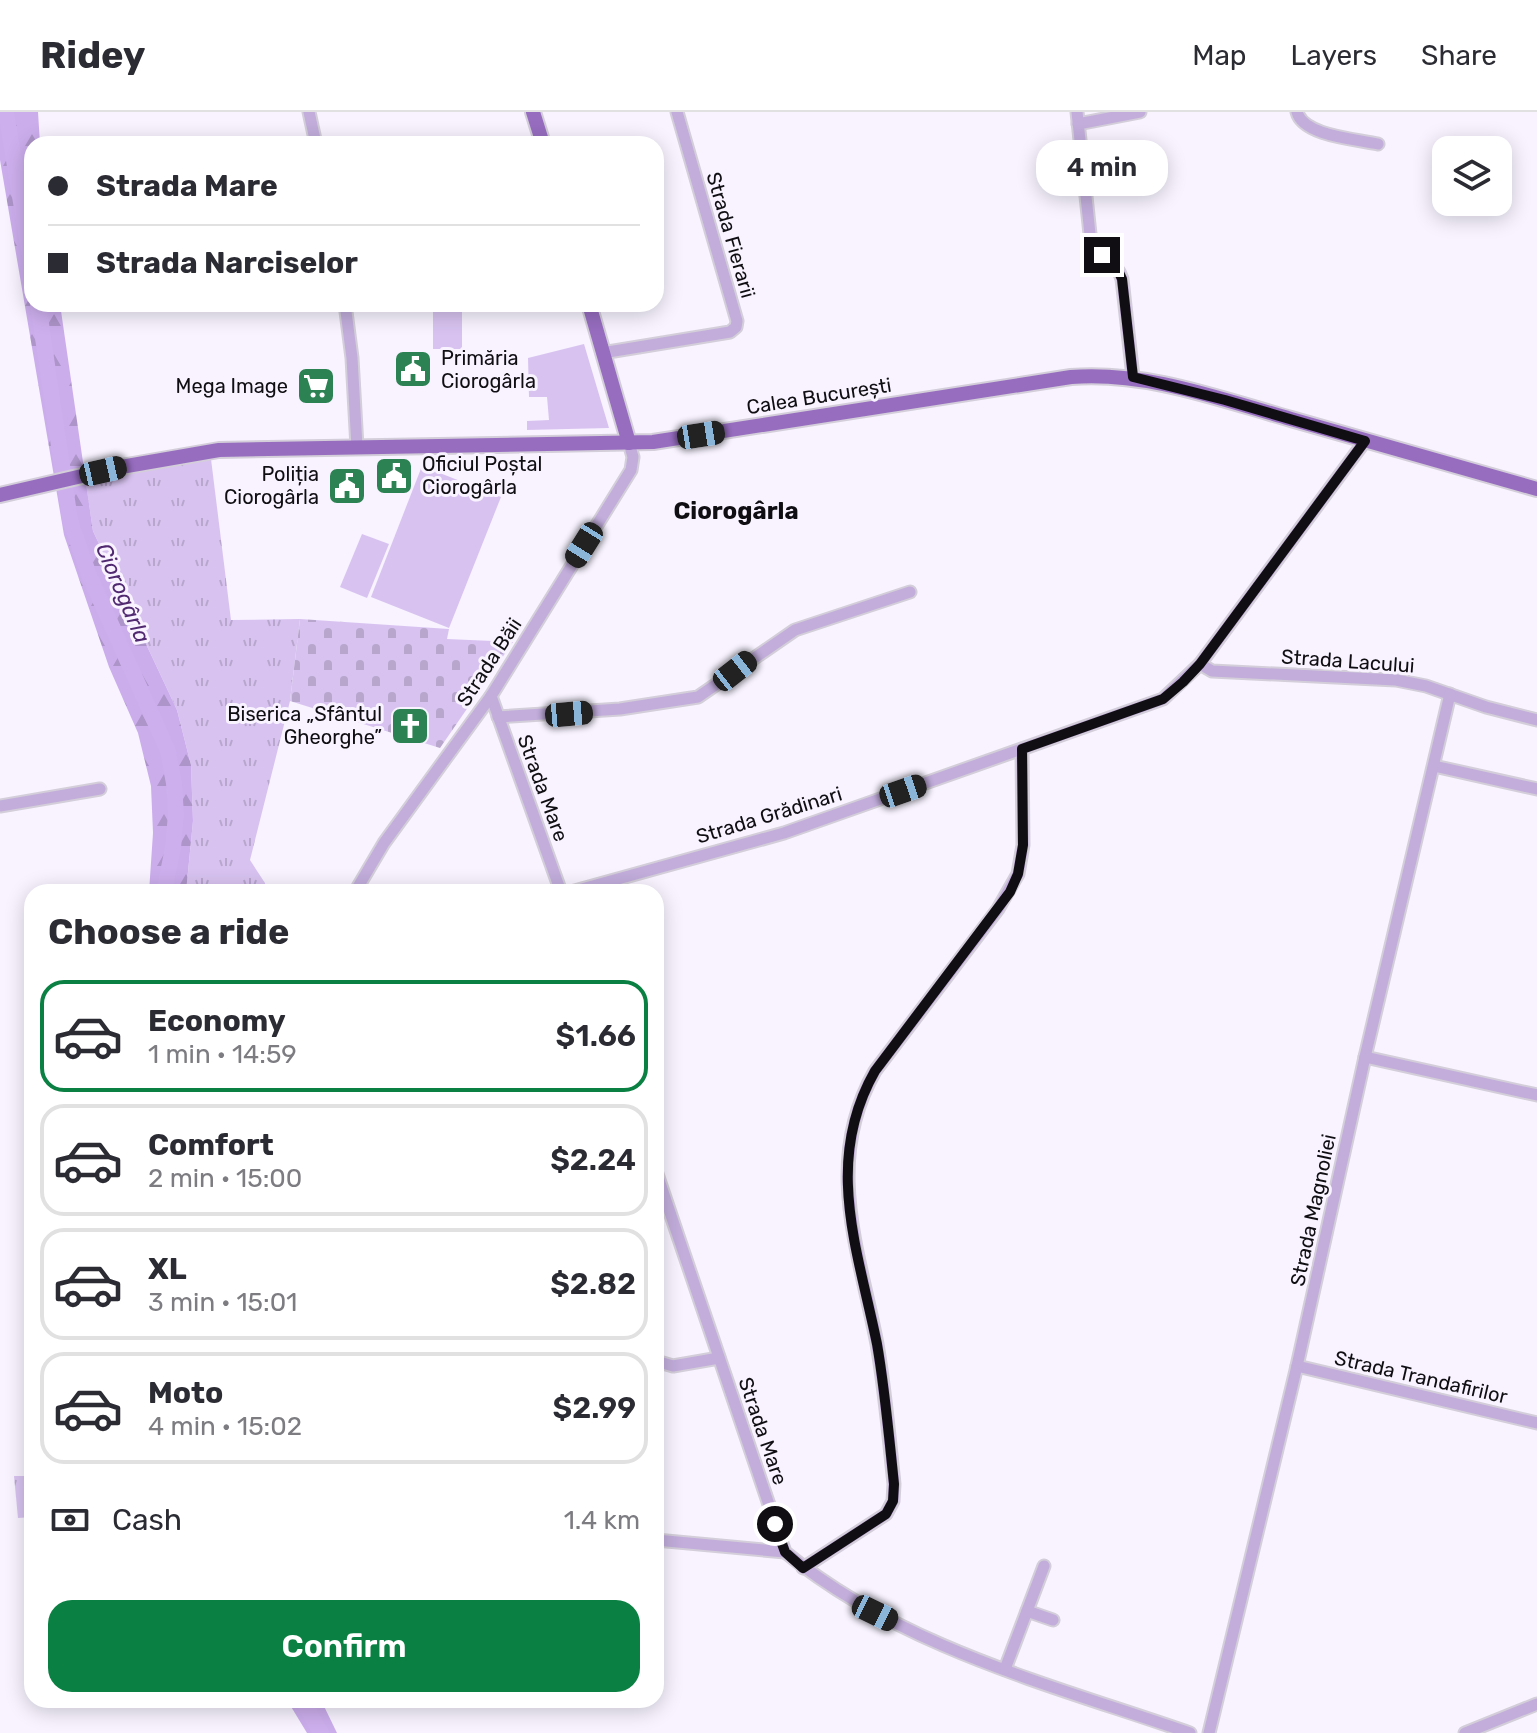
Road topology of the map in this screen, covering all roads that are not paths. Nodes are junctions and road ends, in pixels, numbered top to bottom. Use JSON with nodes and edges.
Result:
{"nodes":[{"id":1,"x":309,"y":112,"type":"edge"},
{"id":2,"x":533,"y":112,"type":"edge"},
{"id":3,"x":677,"y":112,"type":"edge"},
{"id":4,"x":1140,"y":112,"type":"edge"},
{"id":5,"x":1297,"y":112,"type":"edge"},
{"id":6,"x":1078,"y":118,"type":"edge"},
{"id":7,"x":314,"y":136,"type":"edge"},
{"id":8,"x":540,"y":136,"type":"edge"},
{"id":9,"x":1378,"y":144,"type":"dead end"},
{"id":10,"x":346,"y":312,"type":"edge"},
{"id":11,"x":591,"y":312,"type":"edge"},
{"id":12,"x":602,"y":353,"type":"junction"},
{"id":13,"x":1133,"y":377,"type":"junction"},
{"id":14,"x":1365,"y":441,"type":"junction"},
{"id":15,"x":629,"y":443,"type":"junction"},
{"id":16,"x":357,"y":447,"type":"junction"},
{"id":17,"x":1537,"y":489,"type":"edge"},
{"id":18,"x":0,"y":495,"type":"edge"},
{"id":19,"x":910,"y":592,"type":"dead end"},
{"id":20,"x":1200,"y":664,"type":"junction"},
{"id":21,"x":1450,"y":694,"type":"junction"},
{"id":22,"x":491,"y":696,"type":"junction"},
{"id":23,"x":498,"y":717,"type":"junction"},
{"id":24,"x":1537,"y":720,"type":"edge"},
{"id":25,"x":1022,"y":749,"type":"junction"},
{"id":26,"x":1434,"y":766,"type":"junction"},
{"id":27,"x":100,"y":789,"type":"dead end"},
{"id":28,"x":1537,"y":789,"type":"edge"},
{"id":29,"x":0,"y":806,"type":"edge"},
{"id":30,"x":360,"y":884,"type":"edge"},
{"id":31,"x":558,"y":884,"type":"edge"},
{"id":32,"x":600,"y":884,"type":"edge"},
{"id":33,"x":1365,"y":1057,"type":"junction"},
{"id":34,"x":1537,"y":1095,"type":"edge"},
{"id":35,"x":664,"y":1195,"type":"edge"},
{"id":36,"x":719,"y":1358,"type":"junction"},
{"id":37,"x":664,"y":1362,"type":"edge"},
{"id":38,"x":1297,"y":1366,"type":"junction"},
{"id":39,"x":1537,"y":1423,"type":"edge"},
{"id":40,"x":664,"y":1541,"type":"edge"},
{"id":41,"x":785,"y":1552,"type":"junction"},
{"id":42,"x":1044,"y":1566,"type":"dead end"},
{"id":43,"x":803,"y":1568,"type":"junction"},
{"id":44,"x":1027,"y":1611,"type":"junction"},
{"id":45,"x":1053,"y":1620,"type":"dead end"},
{"id":46,"x":1005,"y":1669,"type":"junction"},
{"id":47,"x":1537,"y":1704,"type":"edge"},
{"id":48,"x":1190,"y":1733,"type":"edge"},
{"id":49,"x":1209,"y":1733,"type":"edge"},
{"id":50,"x":1465,"y":1733,"type":"edge"}],
"edges":[{"from":1,"to":7,"type":"street"},
{"from":2,"to":8,"type":"main road"},
{"from":3,"to":12,"type":"street","name":"Strada Fierarii"},
{"from":4,"to":6,"type":"street"},
{"from":5,"to":9,"type":"street"},
{"from":6,"to":13,"type":"street"},
{"from":10,"to":16,"type":"street"},
{"from":11,"to":12,"type":"main road"},
{"from":12,"to":15,"type":"main road"},
{"from":13,"to":14,"type":"main road","name":"Calea București"},
{"from":13,"to":15,"type":"main road","name":"Calea București"},
{"from":14,"to":17,"type":"main road","name":"Calea București"},
{"from":14,"to":20,"type":"street","name":"Strada Grădinari"},
{"from":15,"to":16,"type":"main road","name":"Calea București"},
{"from":15,"to":22,"type":"street","name":"Strada Băii"},
{"from":16,"to":18,"type":"main road","name":"Calea București"},
{"from":19,"to":23,"type":"street"},
{"from":20,"to":21,"type":"street","name":"Strada Lacului"},
{"from":20,"to":25,"type":"street","name":"Strada Grădinari"},
{"from":21,"to":24,"type":"street","name":"Strada Lacului"},
{"from":21,"to":26,"type":"street","name":"Strada Magnoliei"},
{"from":22,"to":23,"type":"street","name":"Strada Mare"},
{"from":22,"to":30,"type":"street","name":"Strada Băii"},
{"from":23,"to":31,"type":"street","name":"Strada Mare"},
{"from":25,"to":32,"type":"street","name":"Strada Grădinari"},
{"from":25,"to":43,"type":"street"},
{"from":26,"to":28,"type":"street"},
{"from":26,"to":33,"type":"street","name":"Strada Magnoliei"},
{"from":27,"to":29,"type":"street"},
{"from":33,"to":34,"type":"street"},
{"from":33,"to":38,"type":"street","name":"Strada Magnoliei"},
{"from":35,"to":36,"type":"street","name":"Strada Mare"},
{"from":36,"to":37,"type":"street"},
{"from":36,"to":41,"type":"street","name":"Strada Mare"},
{"from":38,"to":39,"type":"street","name":"Strada Trandafirilor"},
{"from":38,"to":49,"type":"street","name":"Strada Magnoliei"},
{"from":40,"to":41,"type":"street"},
{"from":41,"to":43,"type":"street","name":"Strada Mare"},
{"from":42,"to":44,"type":"street"},
{"from":43,"to":46,"type":"street","name":"Strada Mare"},
{"from":44,"to":45,"type":"street"},
{"from":44,"to":46,"type":"street"},
{"from":46,"to":48,"type":"street","name":"Strada Mare"},
{"from":47,"to":50,"type":"street"}]}
